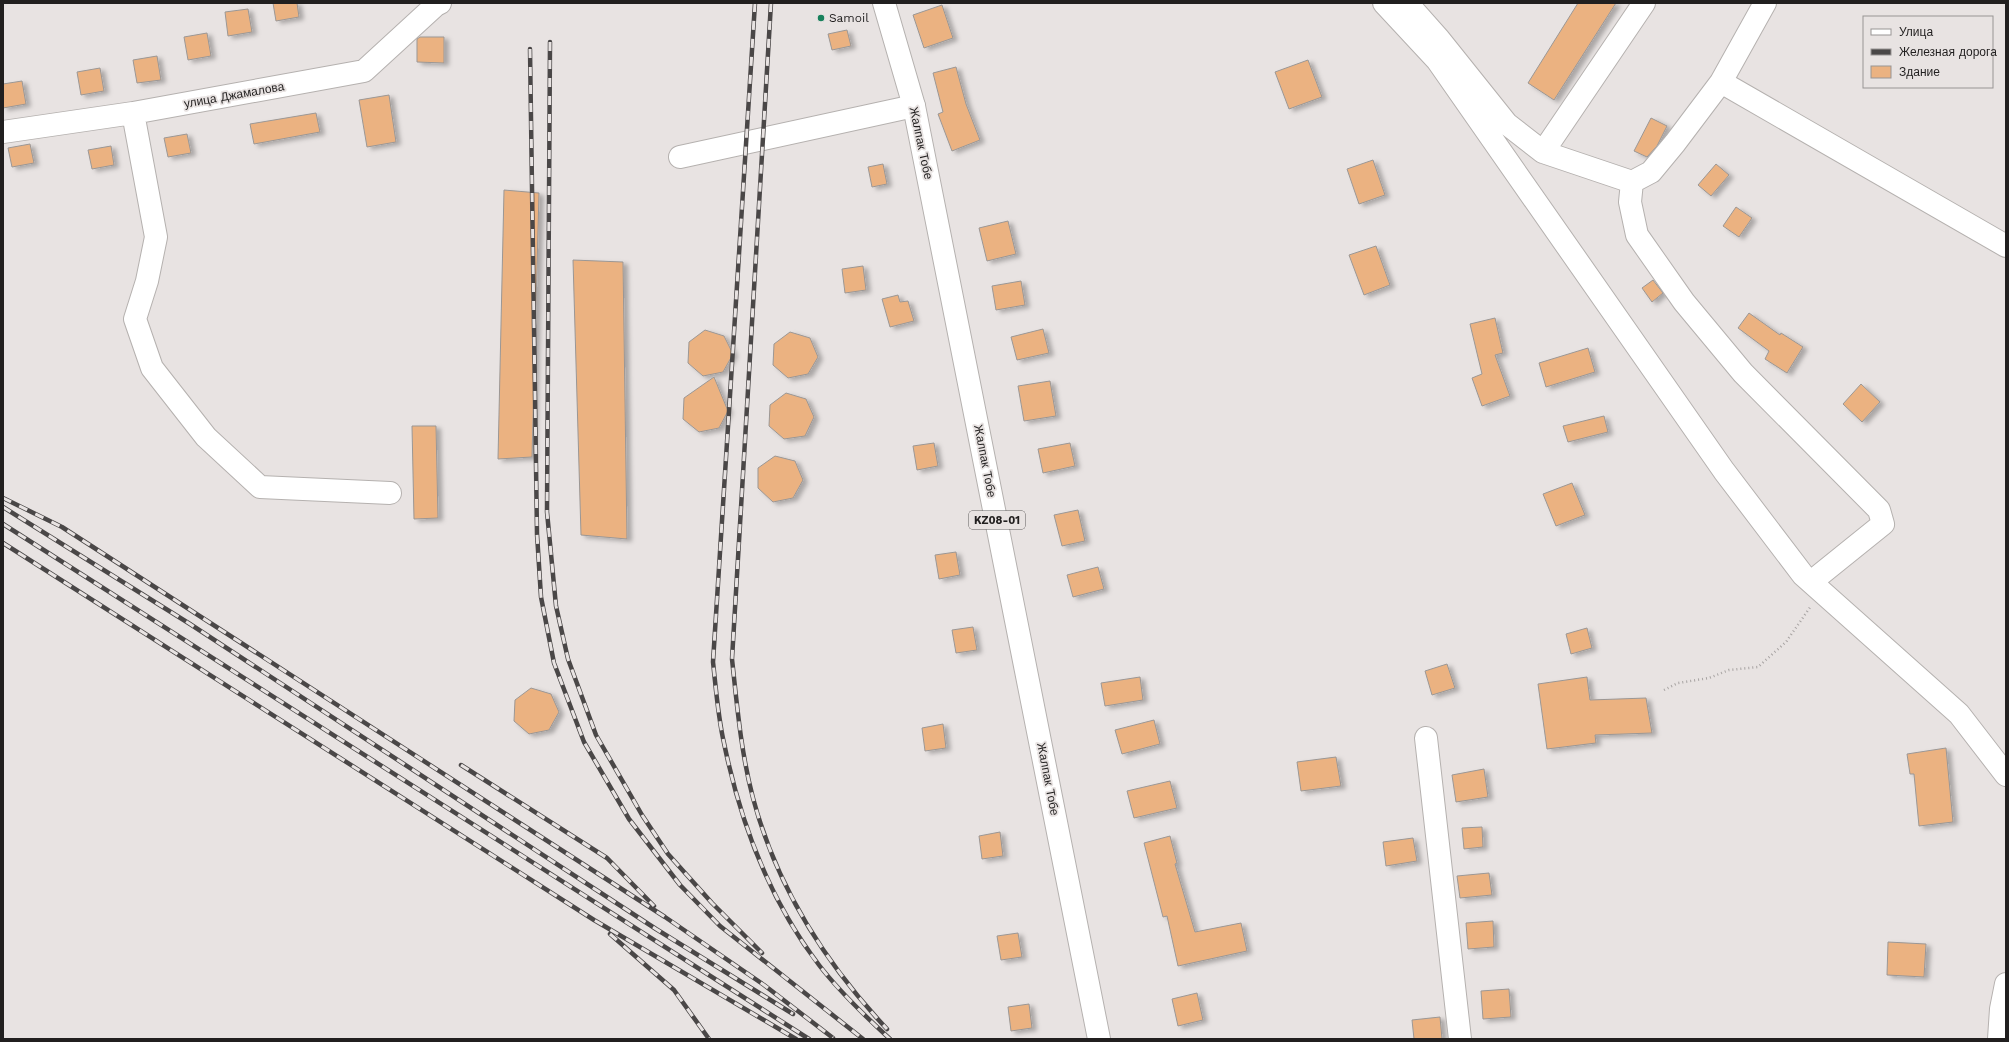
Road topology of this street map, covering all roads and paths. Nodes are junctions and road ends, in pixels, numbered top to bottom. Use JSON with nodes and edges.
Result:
{"nodes":[{"id":1,"x":440,"y":3,"type":"edge"},
{"id":2,"x":884,"y":3,"type":"edge"},
{"id":3,"x":1384,"y":3,"type":"edge"},
{"id":4,"x":1407,"y":3,"type":"edge"},
{"id":5,"x":1644,"y":3,"type":"edge"},
{"id":6,"x":1765,"y":3,"type":"edge"},
{"id":7,"x":1721,"y":82,"type":"junction"},
{"id":8,"x":914,"y":106,"type":"junction"},
{"id":9,"x":133,"y":113,"type":"junction"},
{"id":10,"x":3,"y":132,"type":"edge"},
{"id":11,"x":1543,"y":152,"type":"junction"},
{"id":12,"x":680,"y":157,"type":"dead end"},
{"id":13,"x":1632,"y":182,"type":"junction"},
{"id":14,"x":2006,"y":246,"type":"edge"},
{"id":15,"x":390,"y":493,"type":"dead end"},
{"id":16,"x":1816,"y":586,"type":"junction"},
{"id":17,"x":1664,"y":690,"type":"dead end"},
{"id":18,"x":1426,"y":738,"type":"dead end"},
{"id":19,"x":2006,"y":775,"type":"edge"},
{"id":20,"x":2006,"y":984,"type":"edge"},
{"id":21,"x":1099,"y":1039,"type":"edge"},
{"id":22,"x":1460,"y":1039,"type":"edge"},
{"id":23,"x":1999,"y":1039,"type":"edge"}],
"edges":[{"from":1,"to":9,"type":"street","name":"улица Джамалова"},
{"from":2,"to":8,"type":"street","name":"Жалпак Тобе","number":"KZ08-01"},
{"from":3,"to":16,"type":"street"},
{"from":4,"to":11,"type":"street"},
{"from":5,"to":11,"type":"street"},
{"from":6,"to":7,"type":"street"},
{"from":7,"to":13,"type":"street"},
{"from":7,"to":14,"type":"street"},
{"from":8,"to":12,"type":"street"},
{"from":8,"to":21,"type":"street","name":"Жалпак Тобе","number":"KZ08-01"},
{"from":9,"to":10,"type":"street","name":"улица Джамалова"},
{"from":9,"to":15,"type":"street"},
{"from":11,"to":13,"type":"street"},
{"from":13,"to":16,"type":"street"},
{"from":16,"to":17,"type":"path"},
{"from":16,"to":19,"type":"street"},
{"from":18,"to":22,"type":"street"},
{"from":20,"to":23,"type":"street"}]}
